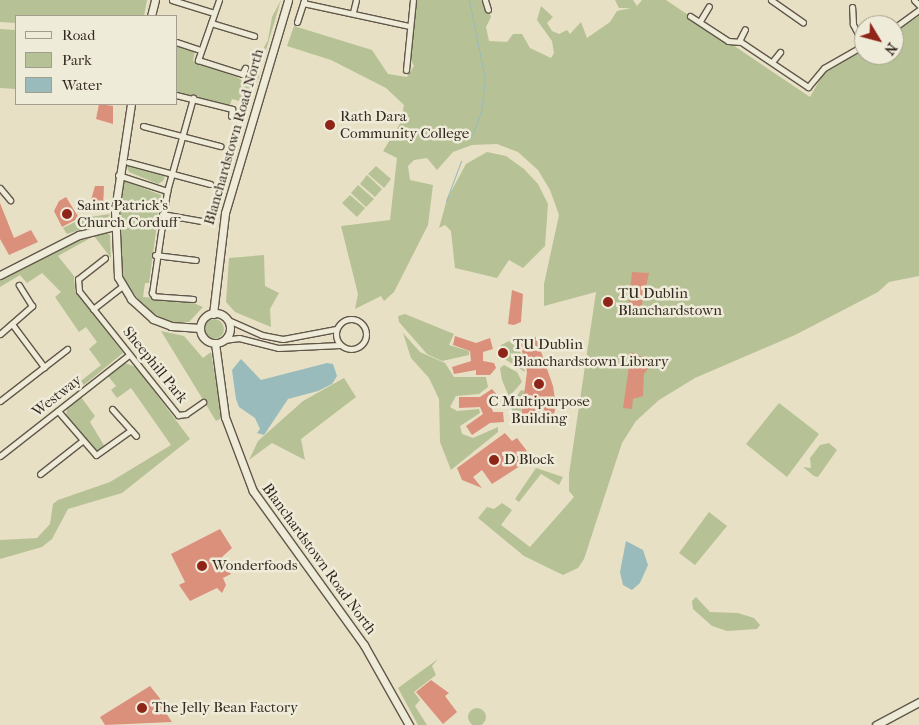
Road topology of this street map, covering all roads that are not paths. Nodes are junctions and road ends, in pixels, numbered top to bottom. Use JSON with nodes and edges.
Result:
{"nodes":[{"id":1,"x":154,"y":0,"type":"edge"},
{"id":2,"x":172,"y":0,"type":"edge"},
{"id":3,"x":219,"y":0,"type":"edge"},
{"id":4,"x":288,"y":0,"type":"edge"},
{"id":5,"x":356,"y":0,"type":"edge"},
{"id":6,"x":413,"y":0,"type":"edge"},
{"id":7,"x":486,"y":0,"type":"edge"},
{"id":8,"x":914,"y":0,"type":"edge"},
{"id":9,"x":775,"y":1,"type":"edge"},
{"id":10,"x":303,"y":2,"type":"edge"},
{"id":11,"x":919,"y":5,"type":"edge"},
{"id":12,"x":710,"y":6,"type":"dead end"},
{"id":13,"x":852,"y":7,"type":"dead end"},
{"id":14,"x":488,"y":10,"type":"dead end"},
{"id":15,"x":919,"y":10,"type":"edge"},
{"id":16,"x":353,"y":12,"type":"junction"},
{"id":17,"x":214,"y":13,"type":"junction"},
{"id":18,"x":151,"y":15,"type":"edge"},
{"id":19,"x":690,"y":16,"type":"dead end"},
{"id":20,"x":700,"y":21,"type":"junction"},
{"id":21,"x":904,"y":21,"type":"edge"},
{"id":22,"x":297,"y":22,"type":"dead end"},
{"id":23,"x":803,"y":22,"type":"dead end"},
{"id":24,"x":211,"y":23,"type":"junction"},
{"id":25,"x":409,"y":26,"type":"junction"},
{"id":26,"x":745,"y":29,"type":"dead end"},
{"id":27,"x":254,"y":36,"type":"dead end"},
{"id":28,"x":739,"y":41,"type":"junction"},
{"id":29,"x":178,"y":43,"type":"edge"},
{"id":30,"x":201,"y":50,"type":"junction"},
{"id":31,"x":780,"y":52,"type":"dead end"},
{"id":32,"x":772,"y":62,"type":"junction"},
{"id":33,"x":245,"y":68,"type":"dead end"},
{"id":34,"x":406,"y":70,"type":"dead end"},
{"id":35,"x":178,"y":95,"type":"edge"},
{"id":36,"x":193,"y":98,"type":"junction"},
{"id":37,"x":131,"y":105,"type":"edge"},
{"id":38,"x":231,"y":116,"type":"dead end"},
{"id":39,"x":144,"y":126,"type":"dead end"},
{"id":40,"x":181,"y":137,"type":"junction"},
{"id":41,"x":220,"y":146,"type":"dead end"},
{"id":42,"x":128,"y":162,"type":"dead end"},
{"id":43,"x":118,"y":175,"type":"junction"},
{"id":44,"x":170,"y":176,"type":"junction"},
{"id":45,"x":210,"y":184,"type":"dead end"},
{"id":46,"x":0,"y":188,"type":"edge"},
{"id":47,"x":166,"y":191,"type":"junction"},
{"id":48,"x":10,"y":200,"type":"dead end"},
{"id":49,"x":162,"y":214,"type":"junction"},
{"id":50,"x":201,"y":221,"type":"dead end"},
{"id":51,"x":114,"y":226,"type":"junction"},
{"id":52,"x":155,"y":256,"type":"junction"},
{"id":53,"x":105,"y":258,"type":"dead end"},
{"id":54,"x":196,"y":260,"type":"dead end"},
{"id":55,"x":0,"y":275,"type":"edge"},
{"id":56,"x":20,"y":285,"type":"dead end"},
{"id":57,"x":122,"y":286,"type":"junction"},
{"id":58,"x":193,"y":299,"type":"dead end"},
{"id":59,"x":93,"y":309,"type":"junction"},
{"id":60,"x":213,"y":314,"type":"junction"},
{"id":61,"x":226,"y":319,"type":"junction"},
{"id":62,"x":12,"y":324,"type":"junction"},
{"id":63,"x":200,"y":328,"type":"junction"},
{"id":64,"x":336,"y":329,"type":"junction"},
{"id":65,"x":0,"y":334,"type":"edge"},
{"id":66,"x":224,"y":340,"type":"junction"},
{"id":67,"x":215,"y":344,"type":"junction"},
{"id":68,"x":340,"y":345,"type":"junction"},
{"id":69,"x":67,"y":349,"type":"dead end"},
{"id":70,"x":129,"y":355,"type":"junction"},
{"id":71,"x":44,"y":367,"type":"junction"},
{"id":72,"x":0,"y":401,"type":"edge"},
{"id":73,"x":203,"y":402,"type":"dead end"},
{"id":74,"x":112,"y":409,"type":"dead end"},
{"id":75,"x":58,"y":411,"type":"junction"},
{"id":76,"x":131,"y":430,"type":"junction"},
{"id":77,"x":136,"y":436,"type":"dead end"},
{"id":78,"x":82,"y":441,"type":"junction"},
{"id":79,"x":0,"y":456,"type":"edge"},
{"id":80,"x":40,"y":474,"type":"dead end"},
{"id":81,"x":919,"y":702,"type":"edge"},
{"id":82,"x":409,"y":725,"type":"edge"},
{"id":83,"x":876,"y":725,"type":"edge"}],
"edges":[{"from":1,"to":18,"type":"main road"},
{"from":2,"to":17,"type":"street"},
{"from":3,"to":17,"type":"street"},
{"from":4,"to":60,"type":"main road","name":"Blanchardstown Road North"},
{"from":5,"to":16,"type":"street"},
{"from":6,"to":25,"type":"street"},
{"from":7,"to":14,"type":"street"},
{"from":8,"to":11,"type":"street"},
{"from":9,"to":23,"type":"street"},
{"from":10,"to":16,"type":"street"},
{"from":10,"to":22,"type":"street"},
{"from":12,"to":20,"type":"street"},
{"from":13,"to":32,"type":"street"},
{"from":15,"to":21,"type":"street"},
{"from":16,"to":25,"type":"street"},
{"from":17,"to":24,"type":"street"},
{"from":19,"to":20,"type":"street"},
{"from":20,"to":28,"type":"street"},
{"from":24,"to":27,"type":"street"},
{"from":24,"to":30,"type":"street"},
{"from":25,"to":34,"type":"street"},
{"from":26,"to":28,"type":"street"},
{"from":28,"to":32,"type":"street"},
{"from":29,"to":30,"type":"street"},
{"from":30,"to":33,"type":"street"},
{"from":31,"to":32,"type":"street"},
{"from":35,"to":36,"type":"street"},
{"from":36,"to":38,"type":"street"},
{"from":36,"to":40,"type":"street"},
{"from":37,"to":43,"type":"main road"},
{"from":39,"to":40,"type":"street"},
{"from":40,"to":41,"type":"street"},
{"from":40,"to":44,"type":"street"},
{"from":42,"to":44,"type":"street"},
{"from":43,"to":47,"type":"street"},
{"from":43,"to":51,"type":"main road"},
{"from":44,"to":45,"type":"street"},
{"from":44,"to":47,"type":"street"},
{"from":46,"to":48,"type":"street"},
{"from":47,"to":49,"type":"street"},
{"from":49,"to":50,"type":"street"},
{"from":49,"to":52,"type":"street"},
{"from":51,"to":55,"type":"main road"},
{"from":51,"to":57,"type":"main road"},
{"from":52,"to":54,"type":"street"},
{"from":52,"to":58,"type":"street"},
{"from":53,"to":59,"type":"street","name":"Sheephill Park"},
{"from":56,"to":62,"type":"street"},
{"from":57,"to":59,"type":"street"},
{"from":57,"to":63,"type":"main road"},
{"from":59,"to":70,"type":"street","name":"Sheephill Park"},
{"from":60,"to":61,"type":"main road"},
{"from":60,"to":63,"type":"main road"},
{"from":61,"to":64,"type":"street"},
{"from":61,"to":66,"type":"main road"},
{"from":62,"to":65,"type":"street"},
{"from":62,"to":71,"type":"street"},
{"from":63,"to":67,"type":"main road"},
{"from":64,"to":68,"type":"street"},
{"from":64,"to":68,"type":"street"},
{"from":66,"to":67,"type":"main road"},
{"from":66,"to":68,"type":"street"},
{"from":67,"to":82,"type":"main road","name":"Blanchardstown Road North"},
{"from":69,"to":71,"type":"street"},
{"from":70,"to":73,"type":"street","name":"Sheephill Park"},
{"from":70,"to":75,"type":"street","name":"Westway"},
{"from":71,"to":72,"type":"street"},
{"from":74,"to":76,"type":"street"},
{"from":75,"to":78,"type":"street"},
{"from":75,"to":79,"type":"street","name":"Westway"},
{"from":76,"to":77,"type":"street"},
{"from":76,"to":78,"type":"street"},
{"from":78,"to":80,"type":"street"},
{"from":81,"to":83,"type":"main road"}]}
